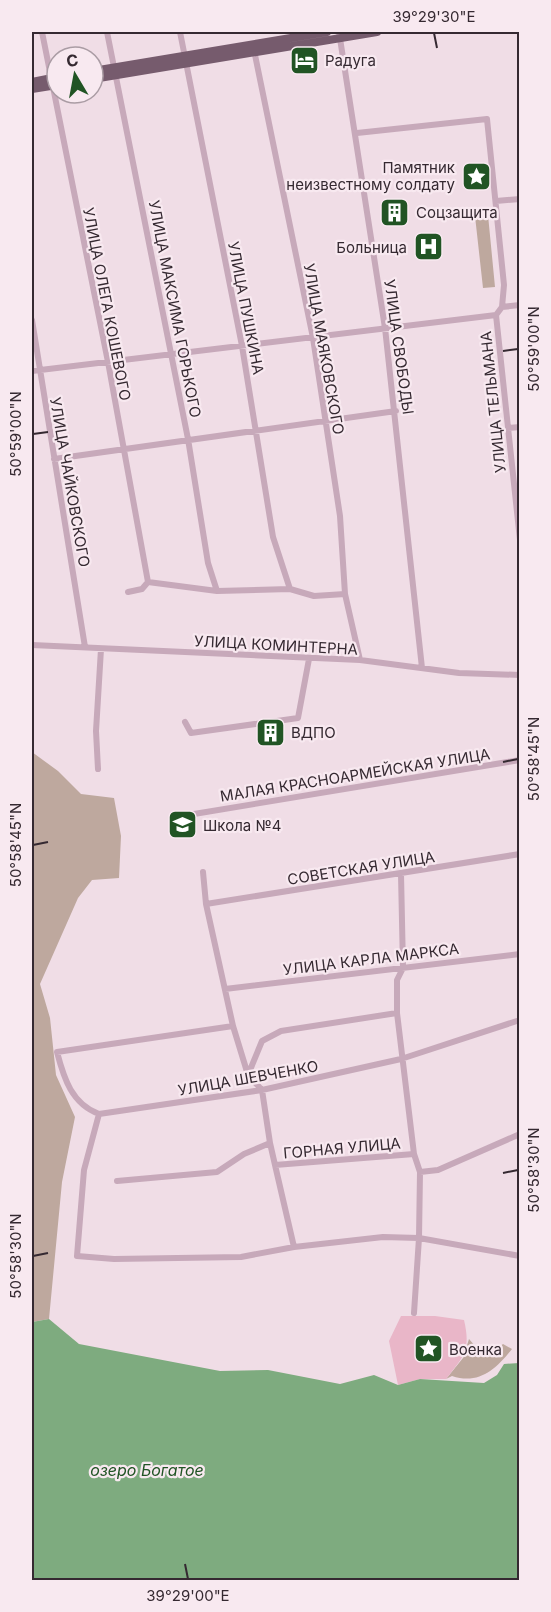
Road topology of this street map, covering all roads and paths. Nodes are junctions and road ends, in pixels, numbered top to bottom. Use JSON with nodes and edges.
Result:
{"nodes":[{"id":1,"x":107,"y":32,"type":"edge"},
{"id":2,"x":180,"y":32,"type":"edge"},
{"id":3,"x":327,"y":32,"type":"edge"},
{"id":4,"x":377,"y":32,"type":"edge"},
{"id":5,"x":339,"y":34,"type":"edge"},
{"id":6,"x":300,"y":37,"type":"edge"},
{"id":7,"x":254,"y":47,"type":"junction"},
{"id":8,"x":184,"y":59,"type":"junction"},
{"id":9,"x":105,"y":71,"type":"edge"},
{"id":10,"x":115,"y":71,"type":"junction"},
{"id":11,"x":105,"y":75,"type":"edge"},
{"id":12,"x":58,"y":105,"type":"edge"},
{"id":13,"x":357,"y":133,"type":"junction"},
{"id":14,"x":519,"y":199,"type":"edge"},
{"id":15,"x":496,"y":201,"type":"junction"},
{"id":16,"x":519,"y":305,"type":"edge"},
{"id":17,"x":502,"y":307,"type":"junction"},
{"id":18,"x":496,"y":315,"type":"junction"},
{"id":19,"x":32,"y":320,"type":"edge"},
{"id":20,"x":385,"y":328,"type":"junction"},
{"id":21,"x":313,"y":338,"type":"junction"},
{"id":22,"x":242,"y":346,"type":"junction"},
{"id":23,"x":172,"y":356,"type":"junction"},
{"id":24,"x":108,"y":362,"type":"junction"},
{"id":25,"x":41,"y":370,"type":"junction"},
{"id":26,"x":32,"y":371,"type":"edge"},
{"id":27,"x":396,"y":411,"type":"junction"},
{"id":28,"x":326,"y":420,"type":"junction"},
{"id":29,"x":519,"y":427,"type":"edge"},
{"id":30,"x":508,"y":428,"type":"junction"},
{"id":31,"x":257,"y":429,"type":"junction"},
{"id":32,"x":188,"y":439,"type":"junction"},
{"id":33,"x":122,"y":448,"type":"junction"},
{"id":34,"x":54,"y":459,"type":"junction"},
{"id":35,"x":519,"y":540,"type":"edge"},
{"id":36,"x":148,"y":582,"type":"junction"},
{"id":37,"x":290,"y":589,"type":"junction"},
{"id":38,"x":217,"y":591,"type":"junction"},
{"id":39,"x":128,"y":592,"type":"dead end"},
{"id":40,"x":345,"y":594,"type":"junction"},
{"id":41,"x":32,"y":645,"type":"edge"},
{"id":42,"x":85,"y":647,"type":"junction"},
{"id":43,"x":100,"y":649,"type":"junction"},
{"id":44,"x":309,"y":659,"type":"junction"},
{"id":45,"x":360,"y":660,"type":"junction"},
{"id":46,"x":422,"y":668,"type":"junction"},
{"id":47,"x":519,"y":675,"type":"edge"},
{"id":48,"x":185,"y":722,"type":"dead end"},
{"id":49,"x":519,"y":760,"type":"edge"},
{"id":50,"x":98,"y":769,"type":"dead end"},
{"id":51,"x":194,"y":813,"type":"dead end"},
{"id":52,"x":519,"y":854,"type":"edge"},
{"id":53,"x":202,"y":872,"type":"dead end"},
{"id":54,"x":401,"y":874,"type":"junction"},
{"id":55,"x":206,"y":904,"type":"junction"},
{"id":56,"x":519,"y":954,"type":"edge"},
{"id":57,"x":403,"y":968,"type":"junction"},
{"id":58,"x":225,"y":989,"type":"junction"},
{"id":59,"x":397,"y":1013,"type":"junction"},
{"id":60,"x":519,"y":1020,"type":"edge"},
{"id":61,"x":233,"y":1026,"type":"junction"},
{"id":62,"x":401,"y":1059,"type":"junction"},
{"id":63,"x":248,"y":1075,"type":"junction"},
{"id":64,"x":262,"y":1090,"type":"junction"},
{"id":65,"x":99,"y":1114,"type":"junction"},
{"id":66,"x":519,"y":1134,"type":"edge"},
{"id":67,"x":270,"y":1143,"type":"junction"},
{"id":68,"x":414,"y":1154,"type":"junction"},
{"id":69,"x":275,"y":1165,"type":"junction"},
{"id":70,"x":420,"y":1172,"type":"junction"},
{"id":71,"x":117,"y":1181,"type":"dead end"},
{"id":72,"x":419,"y":1238,"type":"junction"},
{"id":73,"x":294,"y":1247,"type":"junction"},
{"id":74,"x":519,"y":1256,"type":"edge"},
{"id":75,"x":414,"y":1313,"type":"dead end"}],
"edges":[{"from":1,"to":10,"type":"street","name":"УЛИЦА МАКСИМА ГОРЬКОГО"},
{"from":2,"to":8,"type":"street","name":"УЛИЦА ПУШКИНА"},
{"from":3,"to":6,"type":"main road"},
{"from":4,"to":5,"type":"main road"},
{"from":5,"to":6,"type":"main road"},
{"from":5,"to":13,"type":"street","name":"УЛИЦА СВОБОДЫ"},
{"from":6,"to":7,"type":"main road"},
{"from":7,"to":8,"type":"main road"},
{"from":7,"to":21,"type":"street","name":"УЛИЦА МАЯКОВСКОГО"},
{"from":8,"to":10,"type":"main road"},
{"from":8,"to":22,"type":"street","name":"УЛИЦА ПУШКИНА"},
{"from":9,"to":10,"type":"main road"},
{"from":10,"to":11,"type":"main road"},
{"from":10,"to":23,"type":"street","name":"УЛИЦА МАКСИМА ГОРЬКОГО"},
{"from":12,"to":24,"type":"street","name":"УЛИЦА ОЛЕГА КОШЕВОГО"},
{"from":13,"to":15,"type":"street"},
{"from":13,"to":20,"type":"street","name":"УЛИЦА СВОБОДЫ"},
{"from":14,"to":15,"type":"street"},
{"from":15,"to":17,"type":"street"},
{"from":16,"to":17,"type":"street"},
{"from":17,"to":18,"type":"street","name":"УЛИЦА ТЕЛЬМАНА"},
{"from":18,"to":20,"type":"street"},
{"from":18,"to":30,"type":"street","name":"УЛИЦА ТЕЛЬМАНА"},
{"from":19,"to":25,"type":"street","name":"УЛИЦА ЧАЙКОВСКОГО"},
{"from":20,"to":21,"type":"street"},
{"from":20,"to":27,"type":"street","name":"УЛИЦА СВОБОДЫ"},
{"from":21,"to":22,"type":"street"},
{"from":21,"to":28,"type":"street","name":"УЛИЦА МАЯКОВСКОГО"},
{"from":22,"to":23,"type":"street"},
{"from":22,"to":31,"type":"street","name":"УЛИЦА ПУШКИНА"},
{"from":23,"to":24,"type":"street"},
{"from":23,"to":32,"type":"street","name":"УЛИЦА МАКСИМА ГОРЬКОГО"},
{"from":24,"to":25,"type":"street"},
{"from":24,"to":33,"type":"street","name":"УЛИЦА ОЛЕГА КОШЕВОГО"},
{"from":25,"to":26,"type":"street"},
{"from":25,"to":34,"type":"street","name":"УЛИЦА ЧАЙКОВСКОГО"},
{"from":27,"to":28,"type":"street"},
{"from":27,"to":46,"type":"street","name":"УЛИЦА СВОБОДЫ"},
{"from":28,"to":31,"type":"street"},
{"from":28,"to":40,"type":"street","name":"УЛИЦА МАЯКОВСКОГО"},
{"from":29,"to":30,"type":"street"},
{"from":30,"to":35,"type":"street","name":"УЛИЦА ТЕЛЬМАНА"},
{"from":31,"to":32,"type":"street"},
{"from":31,"to":37,"type":"street","name":"УЛИЦА ПУШКИНА"},
{"from":32,"to":33,"type":"street"},
{"from":32,"to":38,"type":"street","name":"УЛИЦА МАКСИМА ГОРЬКОГО"},
{"from":33,"to":34,"type":"street"},
{"from":33,"to":36,"type":"street","name":"УЛИЦА ОЛЕГА КОШЕВОГО"},
{"from":34,"to":42,"type":"street","name":"УЛИЦА ЧАЙКОВСКОГО"},
{"from":36,"to":38,"type":"street"},
{"from":36,"to":39,"type":"street"},
{"from":37,"to":38,"type":"street"},
{"from":37,"to":40,"type":"street"},
{"from":40,"to":45,"type":"street","name":"УЛИЦА МАЯКОВСКОГО"},
{"from":41,"to":42,"type":"street","name":"УЛИЦА КОМИНТЕРНА"},
{"from":42,"to":43,"type":"street","name":"УЛИЦА КОМИНТЕРНА"},
{"from":43,"to":44,"type":"street","name":"УЛИЦА КОМИНТЕРНА"},
{"from":43,"to":50,"type":"street"},
{"from":44,"to":45,"type":"street","name":"УЛИЦА КОМИНТЕРНА"},
{"from":44,"to":48,"type":"street"},
{"from":45,"to":46,"type":"street","name":"УЛИЦА КОМИНТЕРНА"},
{"from":46,"to":47,"type":"street","name":"УЛИЦА КОМИНТЕРНА"},
{"from":49,"to":51,"type":"street","name":"МАЛАЯ КРАСНОАРМЕЙСКАЯ УЛИЦА"},
{"from":52,"to":54,"type":"street","name":"СОВЕТСКАЯ УЛИЦА"},
{"from":53,"to":55,"type":"street"},
{"from":54,"to":55,"type":"street","name":"СОВЕТСКАЯ УЛИЦА"},
{"from":54,"to":57,"type":"street"},
{"from":55,"to":58,"type":"street"},
{"from":56,"to":57,"type":"street","name":"УЛИЦА КАРЛА МАРКСА"},
{"from":57,"to":58,"type":"street","name":"УЛИЦА КАРЛА МАРКСА"},
{"from":57,"to":59,"type":"street"},
{"from":58,"to":61,"type":"street"},
{"from":59,"to":62,"type":"street"},
{"from":59,"to":63,"type":"street"},
{"from":60,"to":62,"type":"street","name":"УЛИЦА ШЕВЧЕНКО"},
{"from":61,"to":63,"type":"street"},
{"from":61,"to":65,"type":"street"},
{"from":62,"to":64,"type":"street","name":"УЛИЦА ШЕВЧЕНКО"},
{"from":62,"to":68,"type":"street","name":"ГОРНАЯ УЛИЦА"},
{"from":63,"to":64,"type":"street"},
{"from":64,"to":65,"type":"street","name":"УЛИЦА ШЕВЧЕНКО"},
{"from":64,"to":67,"type":"street"},
{"from":65,"to":73,"type":"street"},
{"from":66,"to":70,"type":"street"},
{"from":67,"to":69,"type":"street","name":"ГОРНАЯ УЛИЦА"},
{"from":67,"to":71,"type":"street","name":"ГОРНАЯ УЛИЦА"},
{"from":68,"to":69,"type":"street","name":"ГОРНАЯ УЛИЦА"},
{"from":68,"to":70,"type":"street","name":"ГОРНАЯ УЛИЦА"},
{"from":69,"to":73,"type":"street"},
{"from":70,"to":72,"type":"street","name":"ГОРНАЯ УЛИЦА"},
{"from":72,"to":73,"type":"street"},
{"from":72,"to":74,"type":"street"},
{"from":72,"to":75,"type":"street","name":"ГОРНАЯ УЛИЦА"}]}
